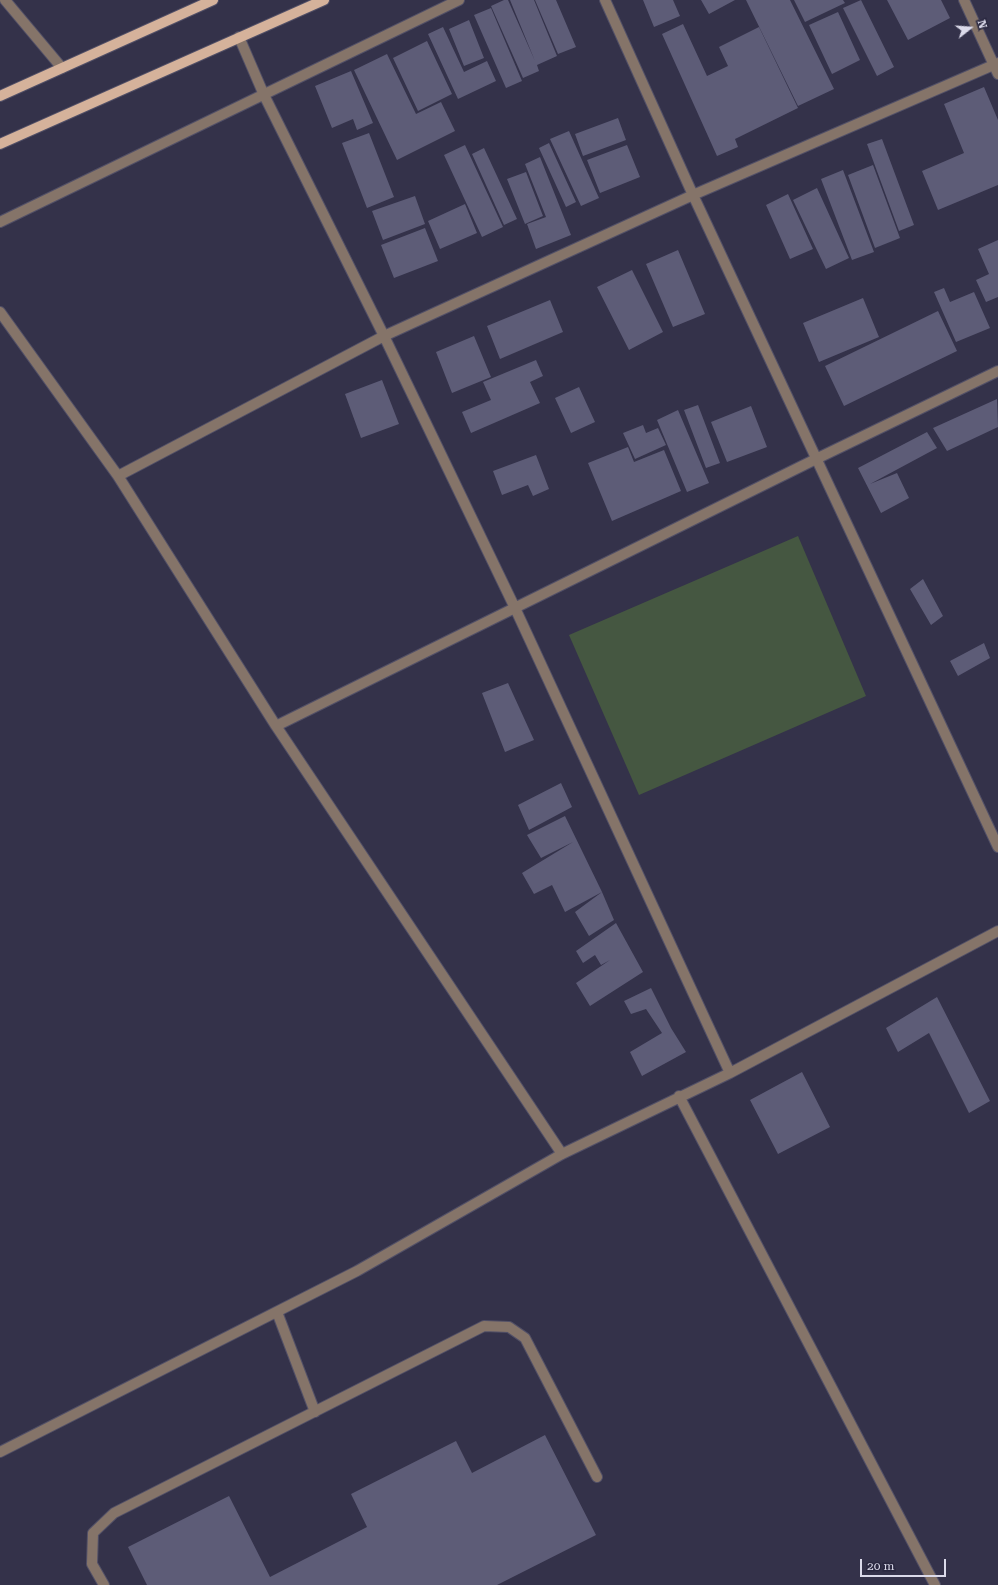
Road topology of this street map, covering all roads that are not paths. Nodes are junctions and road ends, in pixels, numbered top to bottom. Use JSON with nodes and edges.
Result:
{"nodes":[{"id":1,"x":5,"y":0,"type":"edge"},
{"id":2,"x":213,"y":0,"type":"edge"},
{"id":3,"x":324,"y":0,"type":"edge"},
{"id":4,"x":459,"y":0,"type":"edge"},
{"id":5,"x":606,"y":0,"type":"edge"},
{"id":6,"x":964,"y":0,"type":"edge"},
{"id":7,"x":239,"y":37,"type":"junction"},
{"id":8,"x":997,"y":67,"type":"edge"},
{"id":9,"x":62,"y":68,"type":"junction"},
{"id":10,"x":264,"y":95,"type":"junction"},
{"id":11,"x":0,"y":96,"type":"edge"},
{"id":12,"x":0,"y":144,"type":"edge"},
{"id":13,"x":693,"y":195,"type":"junction"},
{"id":14,"x":0,"y":222,"type":"edge"},
{"id":15,"x":0,"y":312,"type":"edge"},
{"id":16,"x":384,"y":336,"type":"junction"},
{"id":17,"x":998,"y":371,"type":"edge"},
{"id":18,"x":816,"y":459,"type":"junction"},
{"id":19,"x":118,"y":476,"type":"junction"},
{"id":20,"x":515,"y":608,"type":"junction"},
{"id":21,"x":276,"y":726,"type":"junction"},
{"id":22,"x":998,"y":847,"type":"edge"},
{"id":23,"x":998,"y":931,"type":"edge"},
{"id":24,"x":730,"y":1073,"type":"junction"},
{"id":25,"x":679,"y":1096,"type":"junction"},
{"id":26,"x":562,"y":1154,"type":"junction"},
{"id":27,"x":277,"y":1312,"type":"junction"},
{"id":28,"x":315,"y":1412,"type":"junction"},
{"id":29,"x":0,"y":1452,"type":"edge"},
{"id":30,"x":597,"y":1477,"type":"dead end"},
{"id":31,"x":104,"y":1585,"type":"edge"},
{"id":32,"x":935,"y":1585,"type":"edge"}],
"edges":[{"from":1,"to":9,"type":"street"},
{"from":2,"to":9,"type":"main road"},
{"from":3,"to":7,"type":"main road"},
{"from":4,"to":10,"type":"street"},
{"from":5,"to":13,"type":"street"},
{"from":6,"to":8,"type":"street"},
{"from":7,"to":10,"type":"street"},
{"from":7,"to":12,"type":"main road"},
{"from":8,"to":13,"type":"street"},
{"from":9,"to":11,"type":"main road"},
{"from":10,"to":14,"type":"street"},
{"from":10,"to":16,"type":"street"},
{"from":13,"to":16,"type":"street"},
{"from":13,"to":18,"type":"street"},
{"from":15,"to":19,"type":"street"},
{"from":16,"to":19,"type":"street"},
{"from":16,"to":20,"type":"street"},
{"from":17,"to":18,"type":"street"},
{"from":18,"to":20,"type":"street"},
{"from":18,"to":22,"type":"street"},
{"from":19,"to":21,"type":"street"},
{"from":20,"to":21,"type":"street"},
{"from":20,"to":24,"type":"street"},
{"from":21,"to":26,"type":"street"},
{"from":23,"to":24,"type":"street"},
{"from":24,"to":25,"type":"street"},
{"from":25,"to":26,"type":"street"},
{"from":25,"to":32,"type":"street"},
{"from":26,"to":27,"type":"street"},
{"from":27,"to":28,"type":"street"},
{"from":27,"to":29,"type":"street"},
{"from":28,"to":30,"type":"street"},
{"from":28,"to":31,"type":"street"}]}
